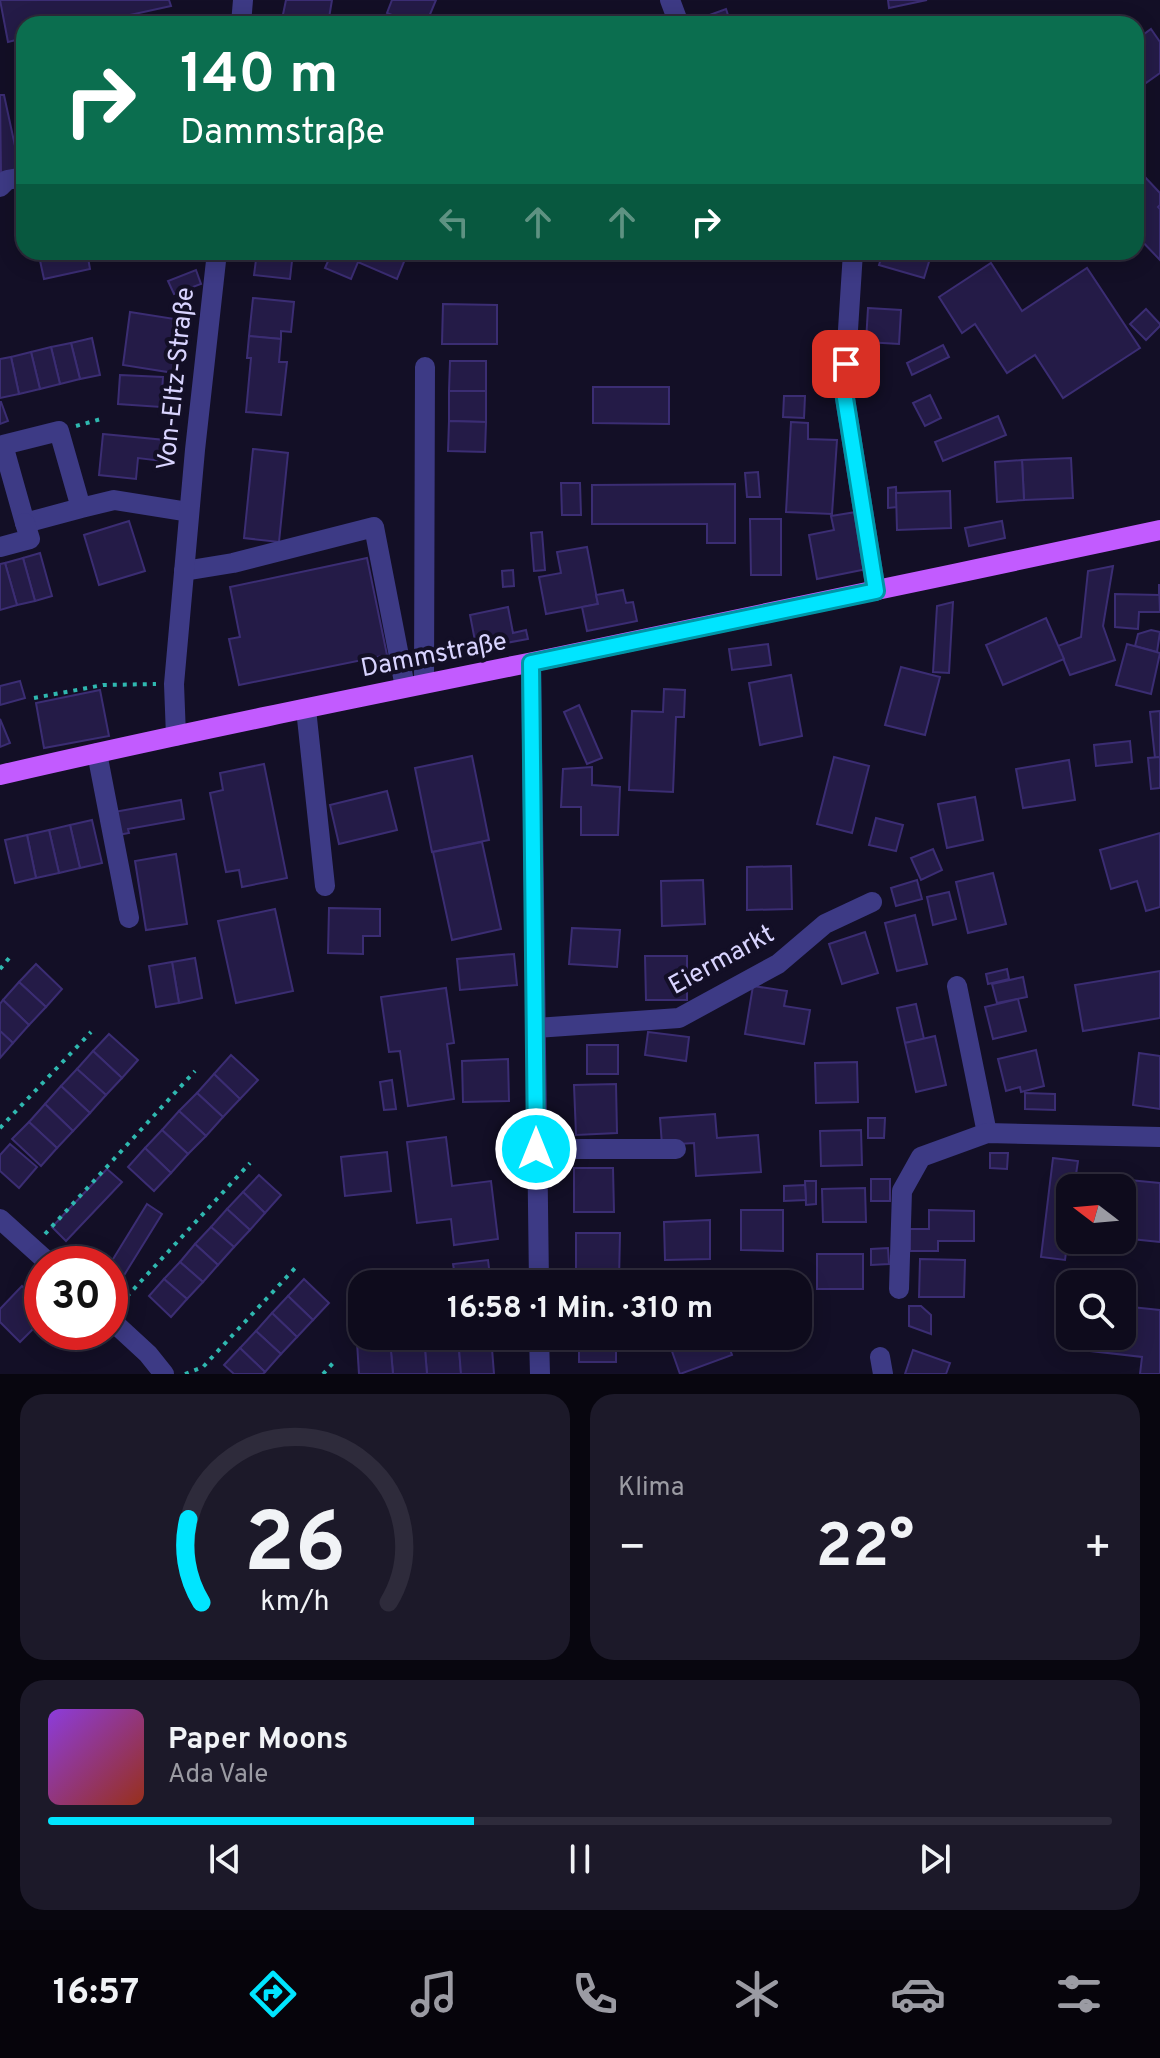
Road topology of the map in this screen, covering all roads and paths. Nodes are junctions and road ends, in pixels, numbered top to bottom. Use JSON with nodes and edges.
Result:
{"nodes":[{"id":1,"x":216,"y":260,"type":"edge"},
{"id":2,"x":852,"y":260,"type":"edge"},
{"id":3,"x":425,"y":367,"type":"dead end"},
{"id":4,"x":1,"y":445,"type":"edge"},
{"id":5,"x":81,"y":508,"type":"junction"},
{"id":6,"x":189,"y":512,"type":"junction"},
{"id":7,"x":25,"y":523,"type":"junction"},
{"id":8,"x":1160,"y":530,"type":"edge"},
{"id":9,"x":0,"y":547,"type":"edge"},
{"id":10,"x":184,"y":571,"type":"junction"},
{"id":11,"x":876,"y":591,"type":"junction"},
{"id":12,"x":531,"y":663,"type":"junction"},
{"id":13,"x":174,"y":684,"type":"junction"},
{"id":14,"x":415,"y":685,"type":"junction"},
{"id":15,"x":34,"y":698,"type":"dead end"},
{"id":16,"x":306,"y":709,"type":"junction"},
{"id":17,"x":176,"y":736,"type":"junction"},
{"id":18,"x":97,"y":753,"type":"junction"},
{"id":19,"x":0,"y":775,"type":"edge"},
{"id":20,"x":325,"y":886,"type":"dead end"},
{"id":21,"x":872,"y":902,"type":"dead end"},
{"id":22,"x":129,"y":918,"type":"dead end"},
{"id":23,"x":10,"y":957,"type":"dead end"},
{"id":24,"x":0,"y":969,"type":"edge"},
{"id":25,"x":957,"y":986,"type":"dead end"},
{"id":26,"x":536,"y":1028,"type":"junction"},
{"id":27,"x":91,"y":1032,"type":"dead end"},
{"id":28,"x":195,"y":1071,"type":"dead end"},
{"id":29,"x":0,"y":1128,"type":"edge"},
{"id":30,"x":987,"y":1133,"type":"junction"},
{"id":31,"x":1160,"y":1137,"type":"edge"},
{"id":32,"x":536,"y":1149,"type":"junction"},
{"id":33,"x":676,"y":1149,"type":"dead end"},
{"id":34,"x":250,"y":1163,"type":"dead end"},
{"id":35,"x":0,"y":1219,"type":"edge"},
{"id":36,"x":31,"y":1246,"type":"edge"},
{"id":37,"x":33,"y":1246,"type":"edge"},
{"id":38,"x":296,"y":1267,"type":"dead end"},
{"id":39,"x":539,"y":1270,"type":"edge"},
{"id":40,"x":899,"y":1289,"type":"dead end"},
{"id":41,"x":128,"y":1297,"type":"edge"},
{"id":42,"x":128,"y":1328,"type":"edge"},
{"id":43,"x":539,"y":1350,"type":"edge"},
{"id":44,"x":335,"y":1361,"type":"dead end"},
{"id":45,"x":164,"y":1374,"type":"edge"},
{"id":46,"x":185,"y":1374,"type":"edge"},
{"id":47,"x":323,"y":1374,"type":"edge"},
{"id":48,"x":540,"y":1374,"type":"edge"}],
"edges":[{"from":1,"to":6,"type":"street","name":"Von-Eltz-Straße"},
{"from":2,"to":11,"type":"street"},
{"from":3,"to":14,"type":"street"},
{"from":4,"to":5,"type":"street"},
{"from":4,"to":7,"type":"street"},
{"from":5,"to":6,"type":"street","name":"Von-Eltz-Straße"},
{"from":5,"to":7,"type":"street","name":"Von-Eltz-Straße"},
{"from":6,"to":10,"type":"street","name":"Von-Eltz-Straße"},
{"from":7,"to":9,"type":"street"},
{"from":8,"to":11,"type":"main road","name":"Dammstraße"},
{"from":10,"to":13,"type":"street","name":"Von-Eltz-Straße"},
{"from":10,"to":14,"type":"street"},
{"from":11,"to":12,"type":"main road","name":"Dammstraße"},
{"from":12,"to":14,"type":"main road","name":"Dammstraße"},
{"from":12,"to":26,"type":"street"},
{"from":13,"to":15,"type":"path"},
{"from":13,"to":17,"type":"street","name":"Von-Eltz-Straße"},
{"from":14,"to":16,"type":"main road","name":"Dammstraße"},
{"from":16,"to":17,"type":"main road","name":"Dammstraße"},
{"from":16,"to":20,"type":"street"},
{"from":17,"to":18,"type":"main road","name":"Dammstraße"},
{"from":18,"to":19,"type":"main road","name":"Dammstraße"},
{"from":18,"to":22,"type":"street"},
{"from":21,"to":26,"type":"street","name":"Eiermarkt"},
{"from":23,"to":24,"type":"path"},
{"from":25,"to":30,"type":"street"},
{"from":26,"to":32,"type":"street"},
{"from":27,"to":29,"type":"path"},
{"from":28,"to":37,"type":"path"},
{"from":30,"to":31,"type":"street"},
{"from":30,"to":40,"type":"street"},
{"from":32,"to":33,"type":"street"},
{"from":32,"to":39,"type":"street"},
{"from":34,"to":41,"type":"path"},
{"from":35,"to":36,"type":"street"},
{"from":38,"to":46,"type":"path"},
{"from":42,"to":45,"type":"street"},
{"from":43,"to":48,"type":"street"},
{"from":44,"to":47,"type":"path"}]}
